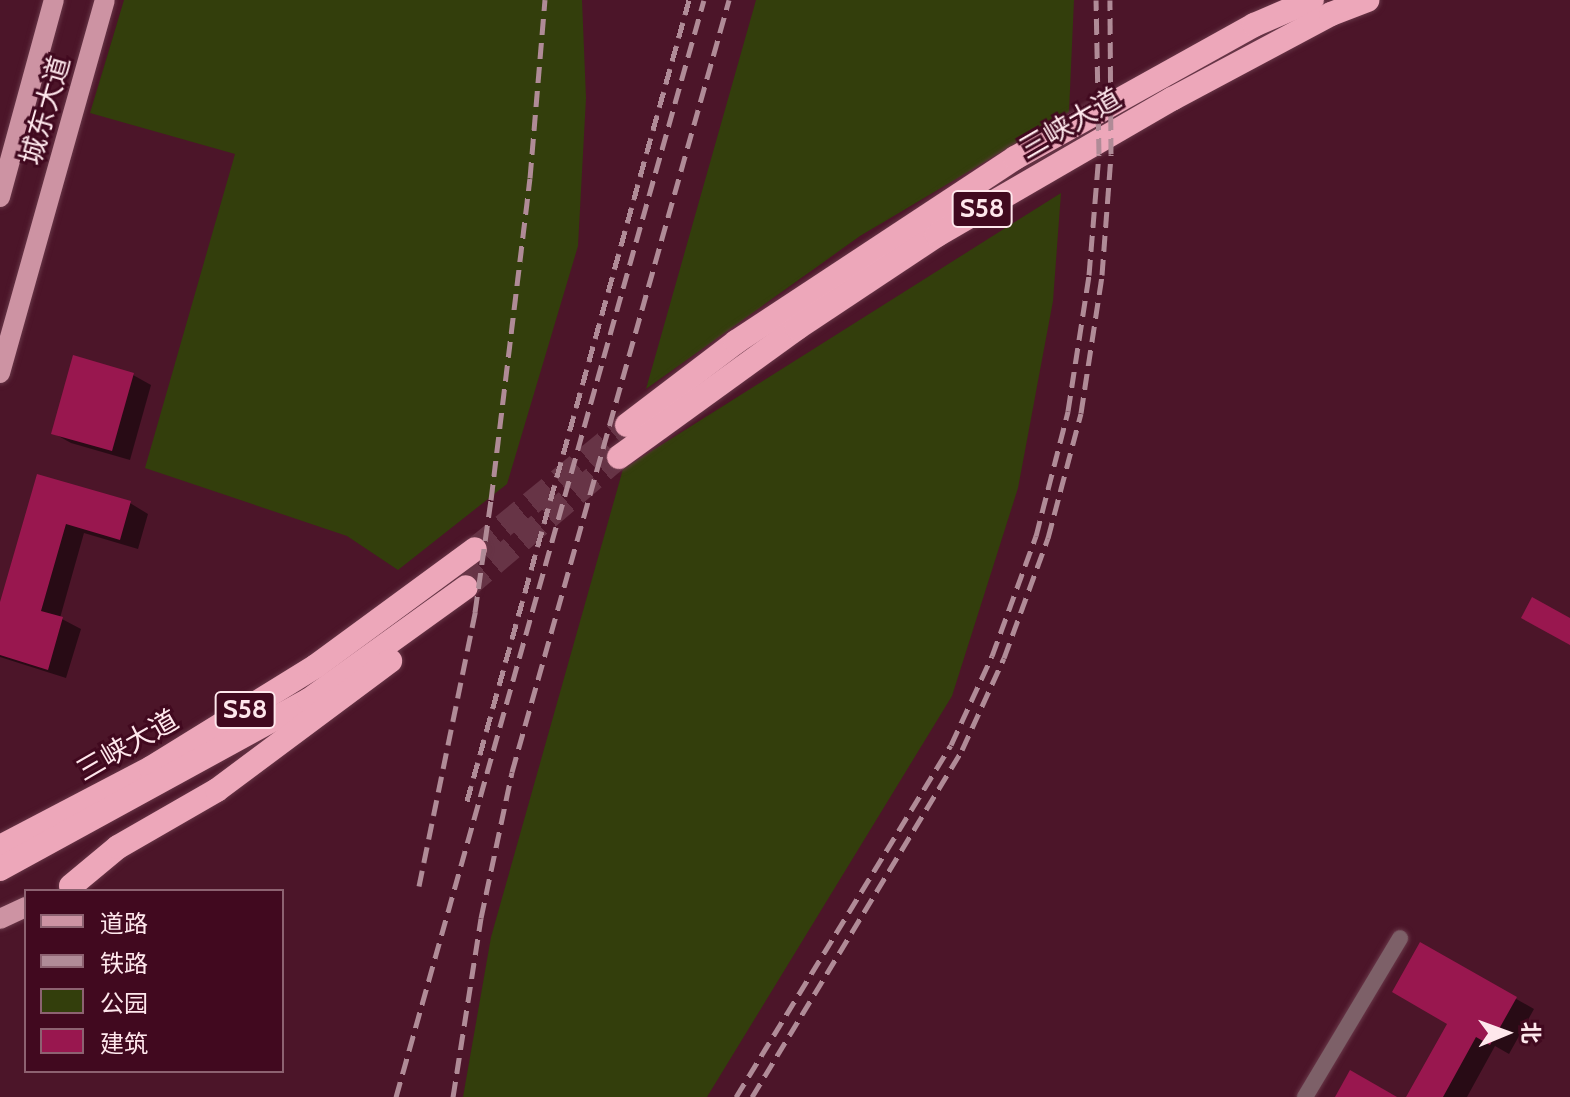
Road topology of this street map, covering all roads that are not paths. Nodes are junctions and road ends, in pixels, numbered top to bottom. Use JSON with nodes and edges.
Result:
{"nodes":[{"id":1,"x":54,"y":0,"type":"edge"},
{"id":2,"x":105,"y":0,"type":"edge"},
{"id":3,"x":1312,"y":0,"type":"edge"},
{"id":4,"x":1367,"y":0,"type":"edge"},
{"id":5,"x":0,"y":197,"type":"edge"},
{"id":6,"x":0,"y":373,"type":"edge"},
{"id":7,"x":627,"y":425,"type":"tunnel mouth"},
{"id":8,"x":619,"y":457,"type":"tunnel mouth"},
{"id":9,"x":475,"y":549,"type":"tunnel mouth"},
{"id":10,"x":0,"y":847,"type":"edge"},
{"id":11,"x":0,"y":869,"type":"edge"},
{"id":12,"x":65,"y":888,"type":"edge"},
{"id":13,"x":24,"y":908,"type":"edge"},
{"id":14,"x":0,"y":919,"type":"edge"},
{"id":15,"x":1400,"y":938,"type":"dead end"},
{"id":16,"x":1305,"y":1097,"type":"edge"}],
"edges":[{"from":1,"to":5,"type":"main road","name":"城东大道"},
{"from":2,"to":6,"type":"main road","name":"城东大道"},
{"from":3,"to":7,"type":"highway","name":"三峡大道","number":"S58"},
{"from":4,"to":8,"type":"highway","name":"三峡大道","number":"S58"},
{"from":9,"to":10,"type":"highway","name":"三峡大道","number":"S58"},
{"from":11,"to":12,"type":"highway","name":"三峡大道","number":"S58"},
{"from":13,"to":14,"type":"main road"},
{"from":15,"to":16,"type":"street"}]}
